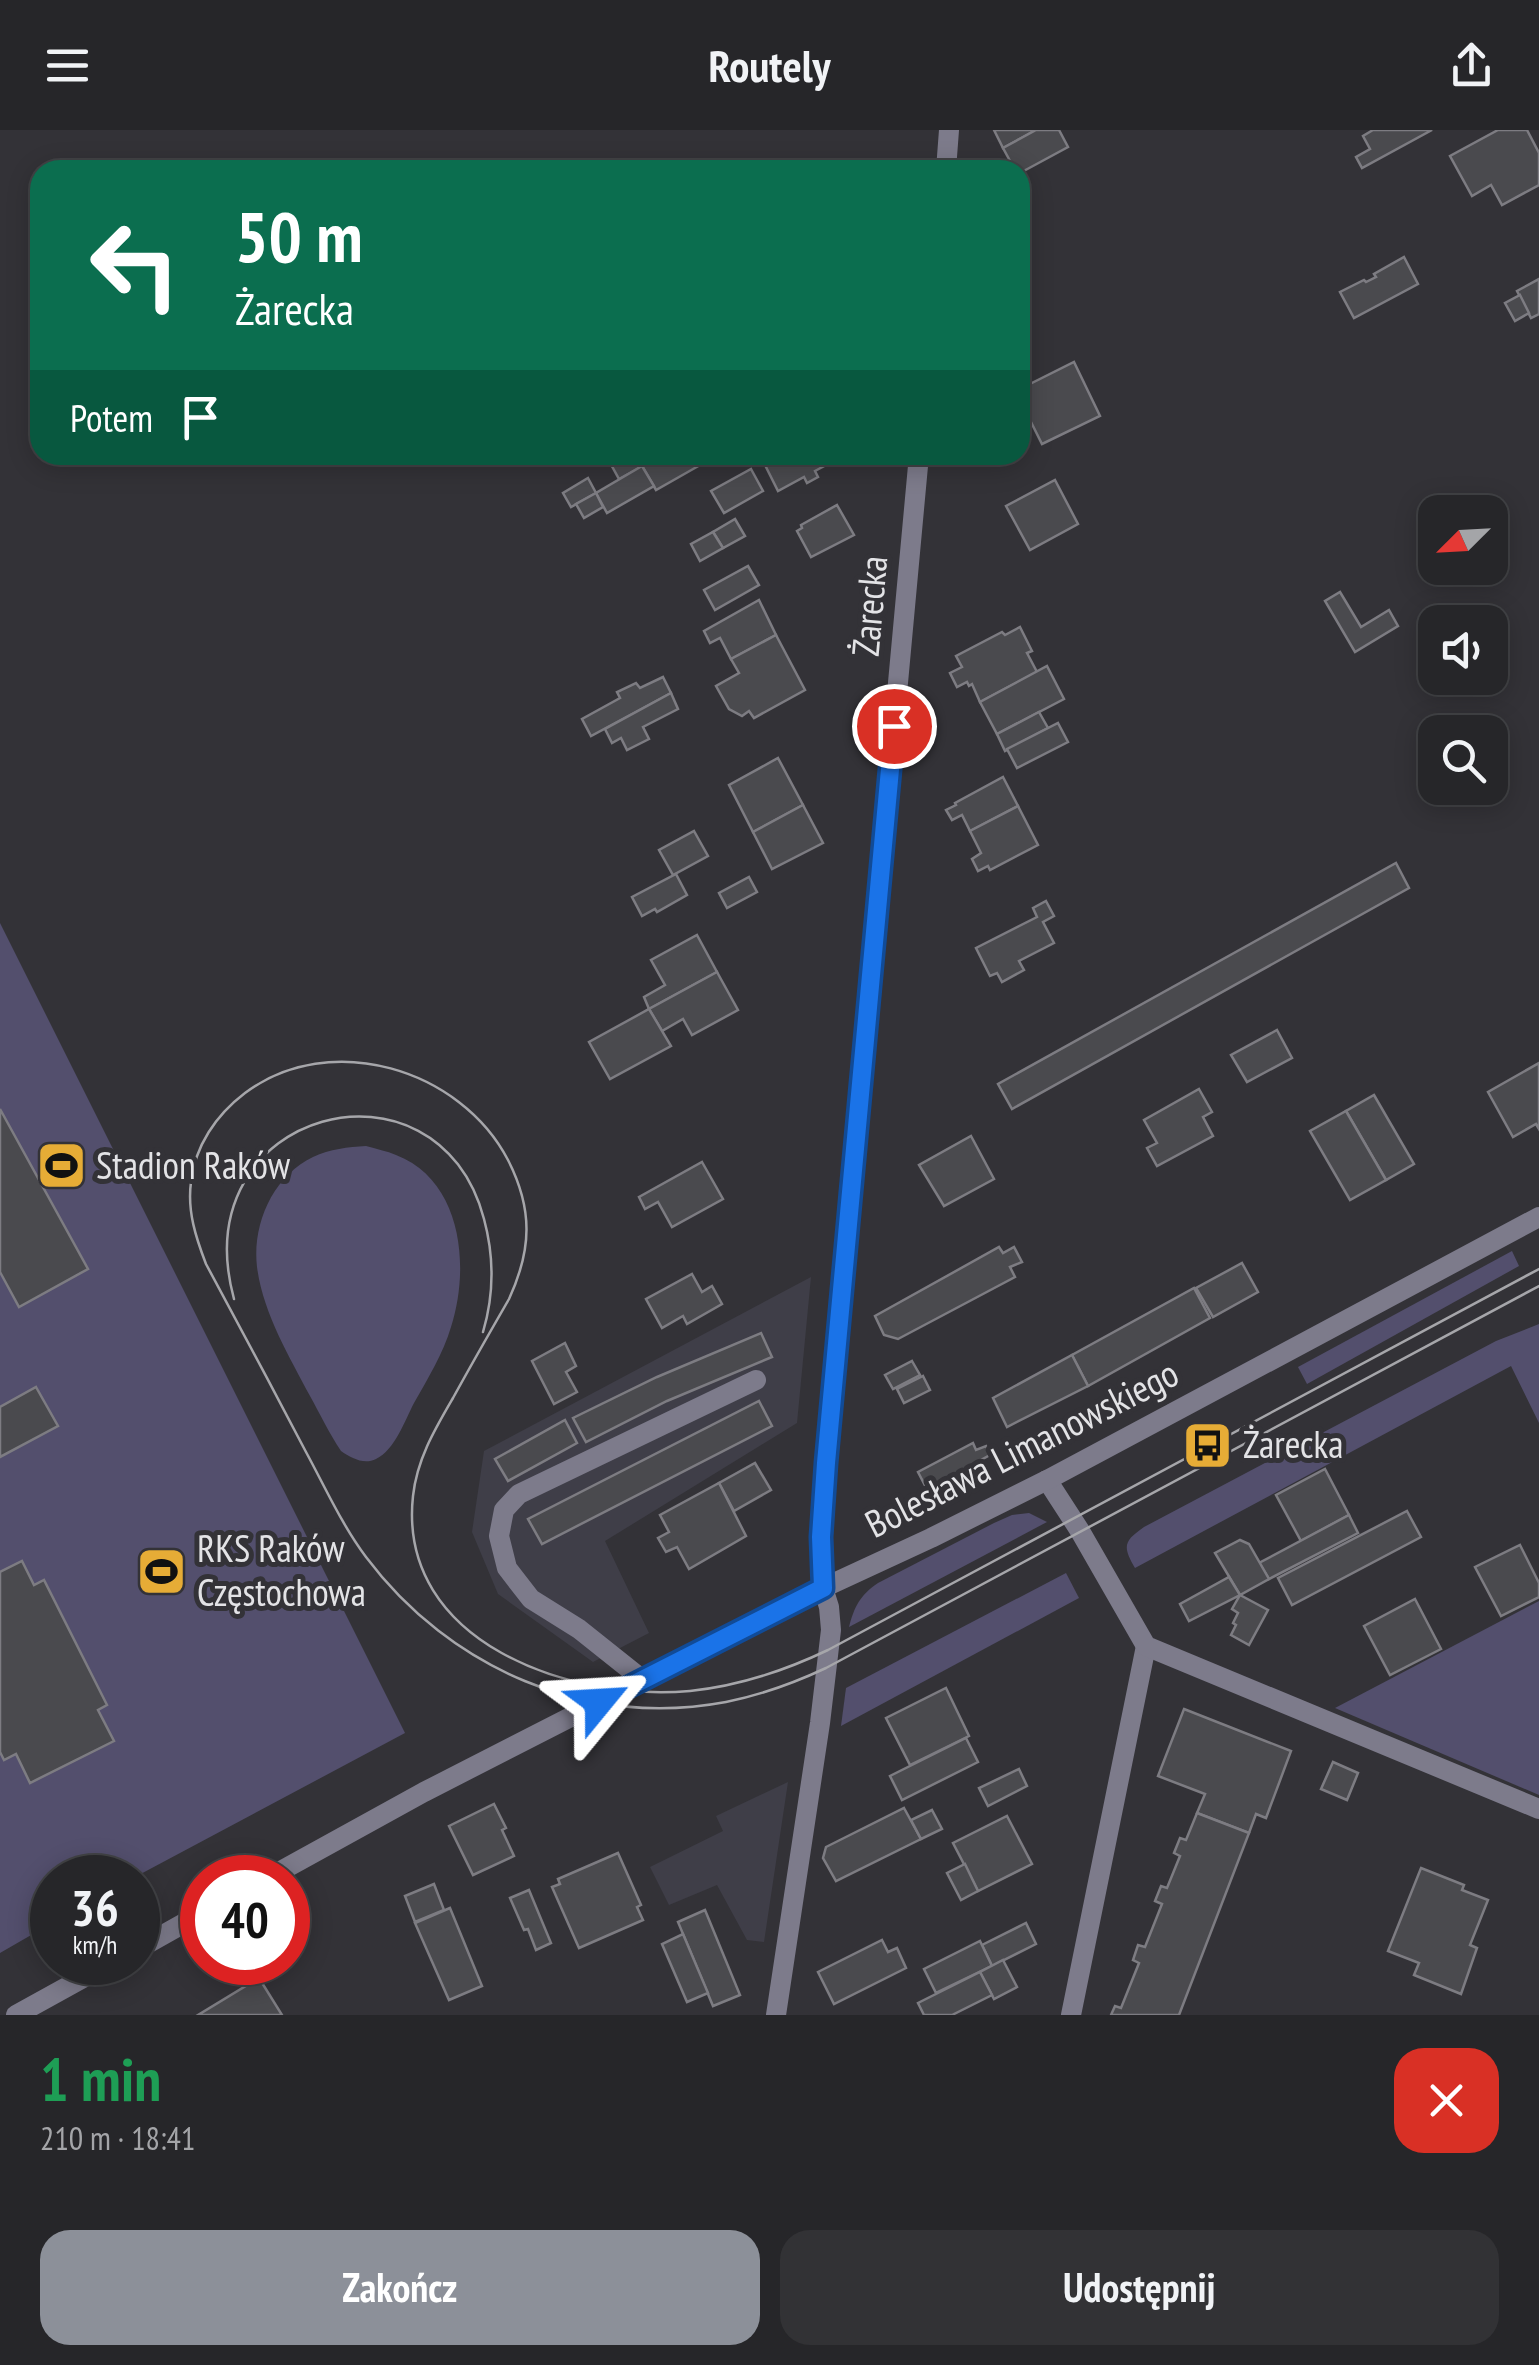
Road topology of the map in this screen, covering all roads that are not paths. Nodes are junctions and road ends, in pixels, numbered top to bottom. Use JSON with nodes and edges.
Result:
{"nodes":[{"id":1,"x":949,"y":130,"type":"edge"},
{"id":2,"x":947,"y":160,"type":"edge"},
{"id":3,"x":918,"y":465,"type":"edge"},
{"id":4,"x":1539,"y":1218,"type":"edge"},
{"id":5,"x":756,"y":1380,"type":"dead end"},
{"id":6,"x":1047,"y":1480,"type":"junction"},
{"id":7,"x":823,"y":1588,"type":"junction"},
{"id":8,"x":1146,"y":1646,"type":"junction"},
{"id":9,"x":643,"y":1680,"type":"junction"},
{"id":10,"x":1539,"y":1809,"type":"edge"},
{"id":11,"x":310,"y":1855,"type":"edge"},
{"id":12,"x":70,"y":1985,"type":"edge"},
{"id":13,"x":16,"y":2015,"type":"edge"},
{"id":14,"x":776,"y":2015,"type":"edge"},
{"id":15,"x":1071,"y":2015,"type":"edge"}],
"edges":[{"from":1,"to":2,"type":"street"},
{"from":3,"to":7,"type":"street","name":"Żarecka"},
{"from":4,"to":6,"type":"street","name":"Bolesława Limanowskiego"},
{"from":5,"to":9,"type":"street"},
{"from":6,"to":7,"type":"street","name":"Bolesława Limanowskiego"},
{"from":6,"to":8,"type":"street"},
{"from":7,"to":9,"type":"street","name":"Bolesława Limanowskiego"},
{"from":7,"to":14,"type":"street","name":"Żarecka"},
{"from":8,"to":10,"type":"street"},
{"from":8,"to":15,"type":"street"},
{"from":9,"to":11,"type":"street","name":"Bolesława Limanowskiego"},
{"from":12,"to":13,"type":"street"}]}
